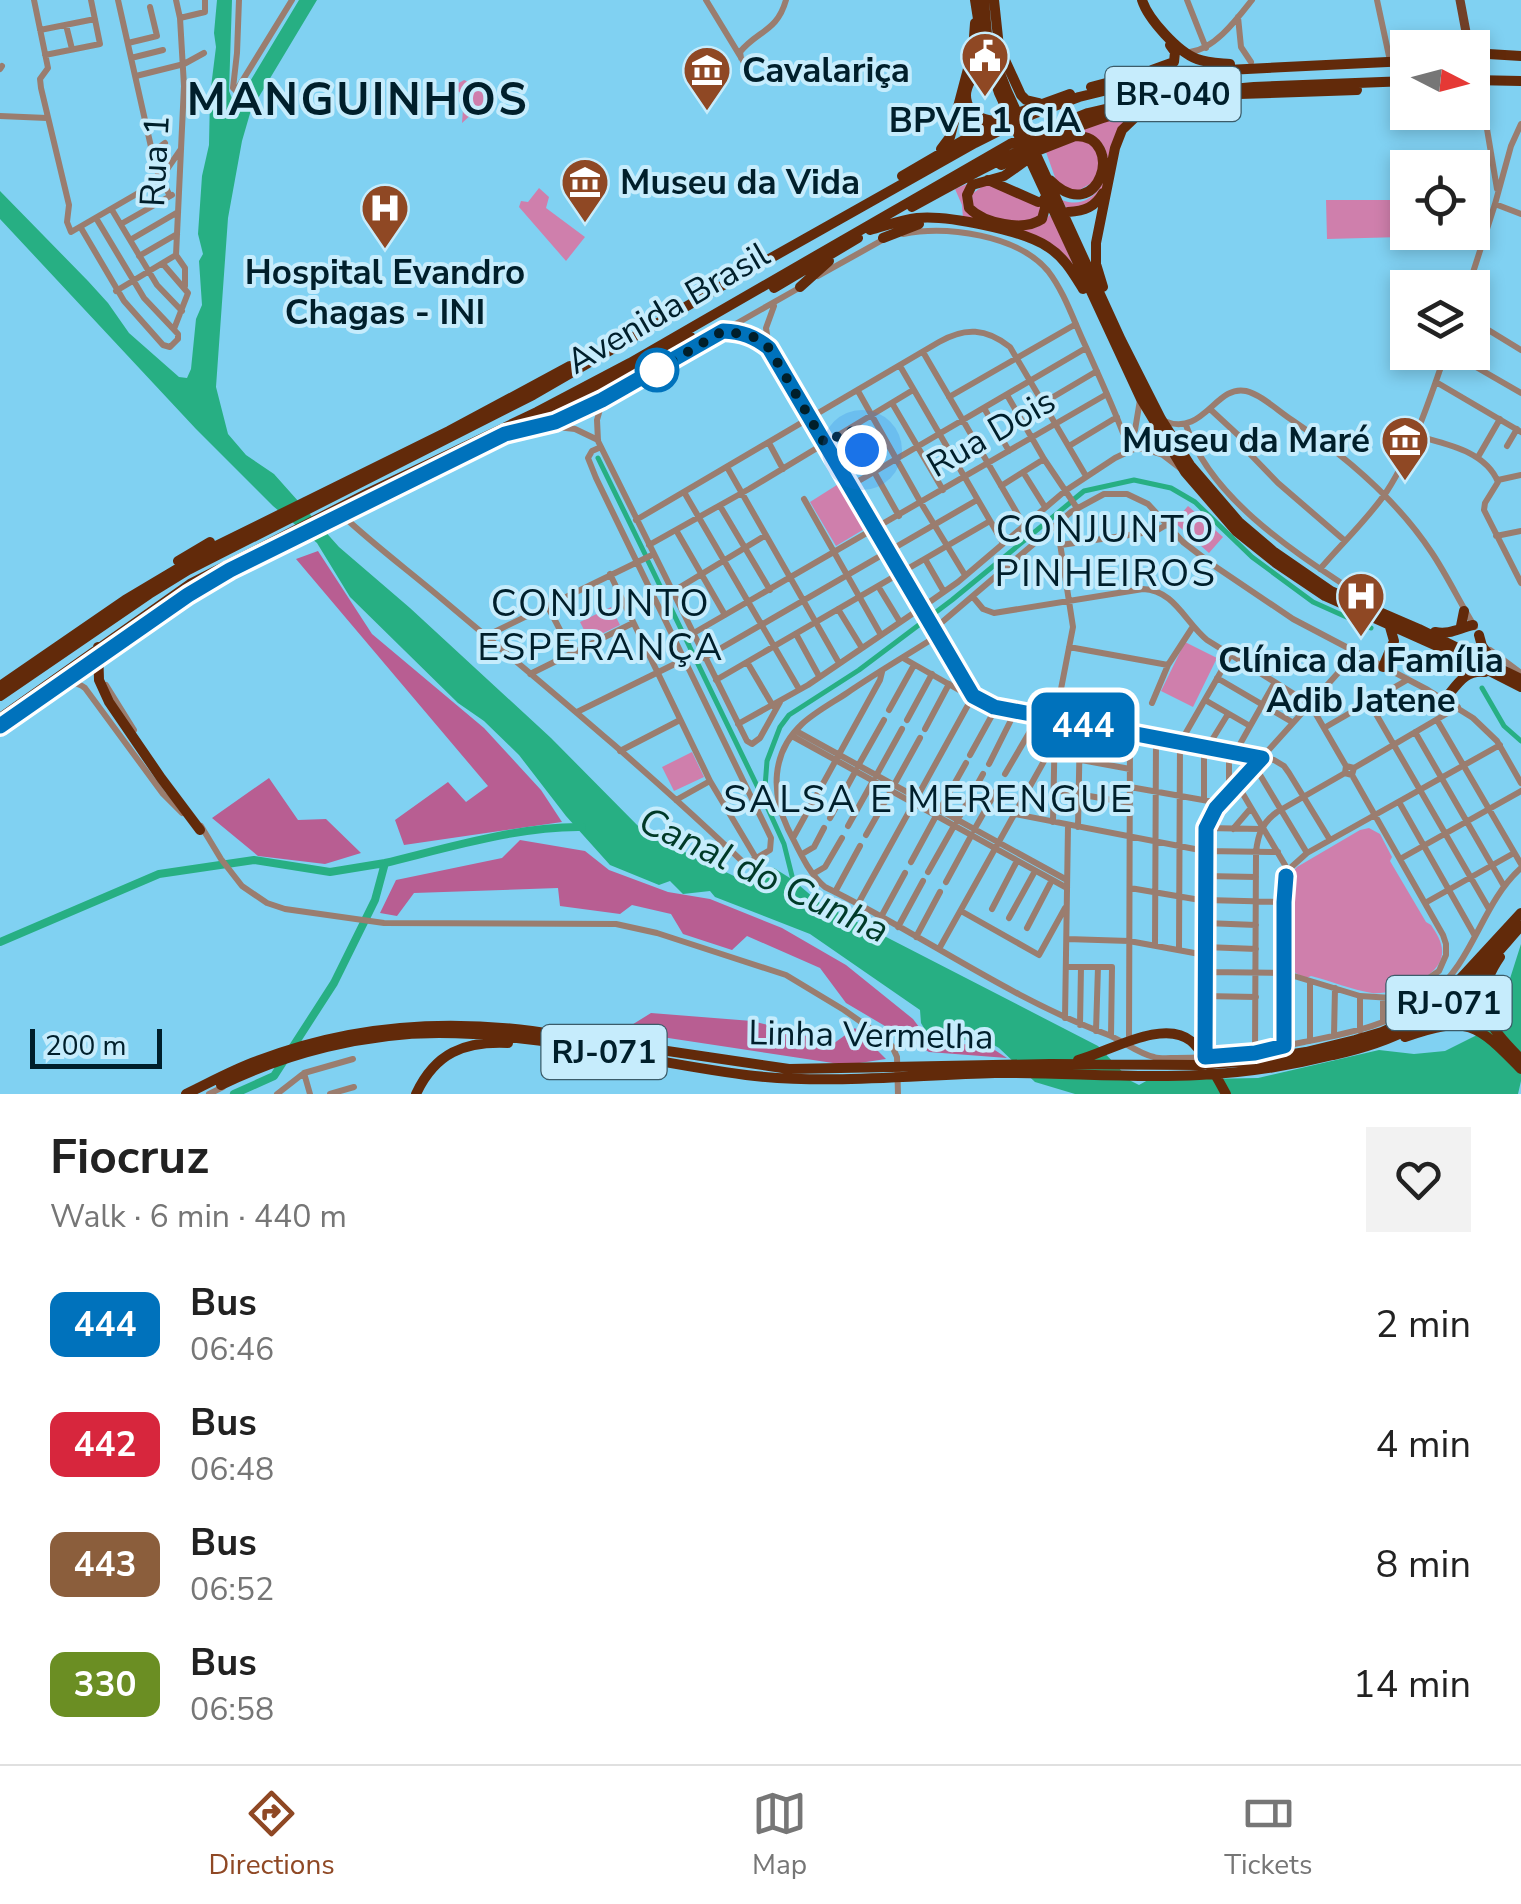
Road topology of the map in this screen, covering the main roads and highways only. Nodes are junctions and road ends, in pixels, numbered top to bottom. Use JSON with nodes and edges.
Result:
{"nodes":[{"id":1,"x":989,"y":0,"type":"edge"},
{"id":2,"x":1139,"y":0,"type":"edge"},
{"id":3,"x":1460,"y":0,"type":"edge"},
{"id":4,"x":976,"y":6,"type":"edge"},
{"id":5,"x":1467,"y":30,"type":"edge"},
{"id":6,"x":1490,"y":55,"type":"edge"},
{"id":7,"x":1390,"y":56,"type":"edge"},
{"id":8,"x":1390,"y":59,"type":"edge"},
{"id":9,"x":1521,"y":59,"type":"edge"},
{"id":10,"x":1230,"y":64,"type":"junction"},
{"id":11,"x":1140,"y":74,"type":"junction"},
{"id":12,"x":1390,"y":84,"type":"edge"},
{"id":13,"x":1521,"y":84,"type":"edge"},
{"id":14,"x":1390,"y":85,"type":"edge"},
{"id":15,"x":1490,"y":85,"type":"edge"},
{"id":16,"x":1003,"y":92,"type":"junction"},
{"id":17,"x":1054,"y":99,"type":"junction"},
{"id":18,"x":1040,"y":103,"type":"junction"},
{"id":19,"x":1149,"y":105,"type":"junction"},
{"id":20,"x":998,"y":120,"type":"junction"},
{"id":21,"x":1041,"y":150,"type":"junction"},
{"id":22,"x":930,"y":168,"type":"junction"},
{"id":23,"x":1039,"y":171,"type":"junction"},
{"id":24,"x":908,"y":173,"type":"junction"},
{"id":25,"x":987,"y":180,"type":"junction"},
{"id":26,"x":955,"y":183,"type":"junction"},
{"id":27,"x":1106,"y":188,"type":"junction"},
{"id":28,"x":1041,"y":198,"type":"junction"},
{"id":29,"x":1068,"y":212,"type":"dead end"},
{"id":30,"x":944,"y":219,"type":"junction"},
{"id":31,"x":870,"y":230,"type":"junction"},
{"id":32,"x":883,"y":238,"type":"road end"},
{"id":33,"x":848,"y":244,"type":"junction"},
{"id":34,"x":800,"y":287,"type":"road end"},
{"id":35,"x":1108,"y":328,"type":"junction"},
{"id":36,"x":1121,"y":340,"type":"junction"},
{"id":37,"x":668,"y":350,"type":"junction"},
{"id":38,"x":630,"y":363,"type":"junction"},
{"id":39,"x":323,"y":497,"type":"junction"},
{"id":40,"x":335,"y":516,"type":"junction"},
{"id":41,"x":270,"y":522,"type":"junction"},
{"id":42,"x":278,"y":543,"type":"junction"},
{"id":43,"x":1464,"y":611,"type":"road end"},
{"id":44,"x":93,"y":622,"type":"junction"},
{"id":45,"x":1389,"y":626,"type":"junction"},
{"id":46,"x":1419,"y":629,"type":"junction"},
{"id":47,"x":1471,"y":629,"type":"junction"},
{"id":48,"x":44,"y":667,"type":"junction"},
{"id":49,"x":1384,"y":667,"type":"road end"},
{"id":50,"x":1499,"y":671,"type":"junction"},
{"id":51,"x":1521,"y":676,"type":"edge"},
{"id":52,"x":0,"y":686,"type":"edge"},
{"id":53,"x":1521,"y":688,"type":"edge"},
{"id":54,"x":0,"y":696,"type":"edge"},
{"id":55,"x":1445,"y":699,"type":"road end"},
{"id":56,"x":0,"y":722,"type":"edge"},
{"id":57,"x":200,"y":830,"type":"road end"},
{"id":58,"x":1521,"y":904,"type":"edge"},
{"id":59,"x":1521,"y":913,"type":"edge"},
{"id":60,"x":1521,"y":926,"type":"edge"},
{"id":61,"x":1495,"y":942,"type":"junction"},
{"id":62,"x":338,"y":1041,"type":"junction"},
{"id":63,"x":581,"y":1048,"type":"junction"},
{"id":64,"x":1356,"y":1050,"type":"junction"},
{"id":65,"x":1521,"y":1059,"type":"edge"},
{"id":66,"x":1251,"y":1062,"type":"junction"},
{"id":67,"x":1050,"y":1064,"type":"junction"},
{"id":68,"x":1521,"y":1069,"type":"edge"},
{"id":69,"x":186,"y":1094,"type":"edge"},
{"id":70,"x":205,"y":1094,"type":"edge"},
{"id":71,"x":416,"y":1094,"type":"edge"},
{"id":72,"x":1224,"y":1094,"type":"edge"}],
"edges":[{"from":1,"to":16,"type":"highway"},
{"from":1,"to":18,"type":"highway"},
{"from":2,"to":10,"type":"highway"},
{"from":2,"to":11,"type":"highway"},
{"from":3,"to":5,"type":"main road"},
{"from":4,"to":16,"type":"highway"},
{"from":4,"to":24,"type":"highway"},
{"from":6,"to":9,"type":"highway"},
{"from":7,"to":10,"type":"highway","name":"Avenida Brasil"},
{"from":8,"to":22,"type":"highway","name":"Avenida Brasil","number":"BR-040"},
{"from":10,"to":11,"type":"highway","name":"Avenida Brasil"},
{"from":11,"to":17,"type":"highway","name":"Avenida Brasil"},
{"from":12,"to":38,"type":"highway","name":"Avenida Brasil","number":"BR-040"},
{"from":13,"to":15,"type":"highway"},
{"from":14,"to":19,"type":"highway","name":"Avenida Brasil"},
{"from":16,"to":20,"type":"highway"},
{"from":16,"to":23,"type":"highway"},
{"from":17,"to":18,"type":"highway","name":"Avenida Brasil"},
{"from":17,"to":22,"type":"highway"},
{"from":18,"to":20,"type":"highway","name":"Avenida Brasil"},
{"from":19,"to":26,"type":"highway","name":"Avenida Brasil"},
{"from":19,"to":27,"type":"highway"},
{"from":20,"to":24,"type":"highway","name":"Avenida Brasil"},
{"from":21,"to":23,"type":"highway"},
{"from":21,"to":25,"type":"highway"},
{"from":21,"to":26,"type":"highway"},
{"from":22,"to":39,"type":"highway","name":"Avenida Brasil","number":"BR-040"},
{"from":23,"to":28,"type":"highway"},
{"from":23,"to":36,"type":"highway"},
{"from":24,"to":39,"type":"highway","name":"Avenida Brasil"},
{"from":25,"to":28,"type":"highway"},
{"from":25,"to":28,"type":"highway"},
{"from":26,"to":31,"type":"highway","name":"Avenida Brasil"},
{"from":27,"to":29,"type":"highway"},
{"from":27,"to":36,"type":"highway"},
{"from":28,"to":35,"type":"highway"},
{"from":30,"to":31,"type":"highway"},
{"from":30,"to":32,"type":"highway"},
{"from":30,"to":35,"type":"highway"},
{"from":31,"to":33,"type":"highway","name":"Avenida Brasil"},
{"from":33,"to":34,"type":"highway"},
{"from":33,"to":37,"type":"highway","name":"Avenida Brasil"},
{"from":35,"to":45,"type":"highway"},
{"from":36,"to":46,"type":"highway"},
{"from":37,"to":38,"type":"highway"},
{"from":37,"to":40,"type":"highway","name":"Avenida Brasil"},
{"from":38,"to":40,"type":"highway","name":"Avenida Brasil","number":"BR-040"},
{"from":39,"to":41,"type":"highway","name":"Avenida Brasil","number":"BR-040"},
{"from":40,"to":42,"type":"highway","name":"Avenida Brasil","number":"BR-040"},
{"from":41,"to":44,"type":"highway","name":"Avenida Brasil"},
{"from":41,"to":48,"type":"highway","name":"Avenida Brasil","number":"BR-040"},
{"from":41,"to":57,"type":"highway"},
{"from":42,"to":56,"type":"highway","name":"Avenida Brasil"},
{"from":42,"to":56,"type":"highway","name":"Avenida Brasil","number":"BR-040"},
{"from":43,"to":47,"type":"highway"},
{"from":44,"to":48,"type":"highway"},
{"from":44,"to":52,"type":"highway","name":"Avenida Brasil"},
{"from":45,"to":49,"type":"highway"},
{"from":45,"to":50,"type":"highway"},
{"from":46,"to":47,"type":"highway"},
{"from":46,"to":50,"type":"highway"},
{"from":47,"to":50,"type":"highway"},
{"from":48,"to":54,"type":"highway","name":"Avenida Brasil","number":"BR-040"},
{"from":50,"to":51,"type":"highway"},
{"from":50,"to":53,"type":"highway"},
{"from":50,"to":55,"type":"highway"},
{"from":58,"to":61,"type":"highway"},
{"from":59,"to":61,"type":"highway","name":"Linha Vermelha","number":"RJ-071"},
{"from":60,"to":64,"type":"highway","name":"Linha Vermelha","number":"RJ-071"},
{"from":60,"to":65,"type":"highway"},
{"from":61,"to":66,"type":"highway","name":"Linha Vermelha","number":"RJ-071"},
{"from":62,"to":63,"type":"highway","name":"Linha Vermelha","number":"RJ-071"},
{"from":62,"to":67,"type":"highway","name":"Linha Vermelha","number":"RJ-071"},
{"from":62,"to":69,"type":"highway","name":"Linha Vermelha","number":"RJ-071"},
{"from":62,"to":70,"type":"highway","name":"Linha Vermelha","number":"RJ-071"},
{"from":63,"to":66,"type":"highway","name":"Linha Vermelha","number":"RJ-071"},
{"from":63,"to":71,"type":"highway"},
{"from":64,"to":66,"type":"highway","name":"Linha Vermelha","number":"RJ-071"},
{"from":64,"to":68,"type":"highway"},
{"from":66,"to":67,"type":"highway","name":"Linha Vermelha","number":"RJ-071"},
{"from":67,"to":72,"type":"highway"}]}
